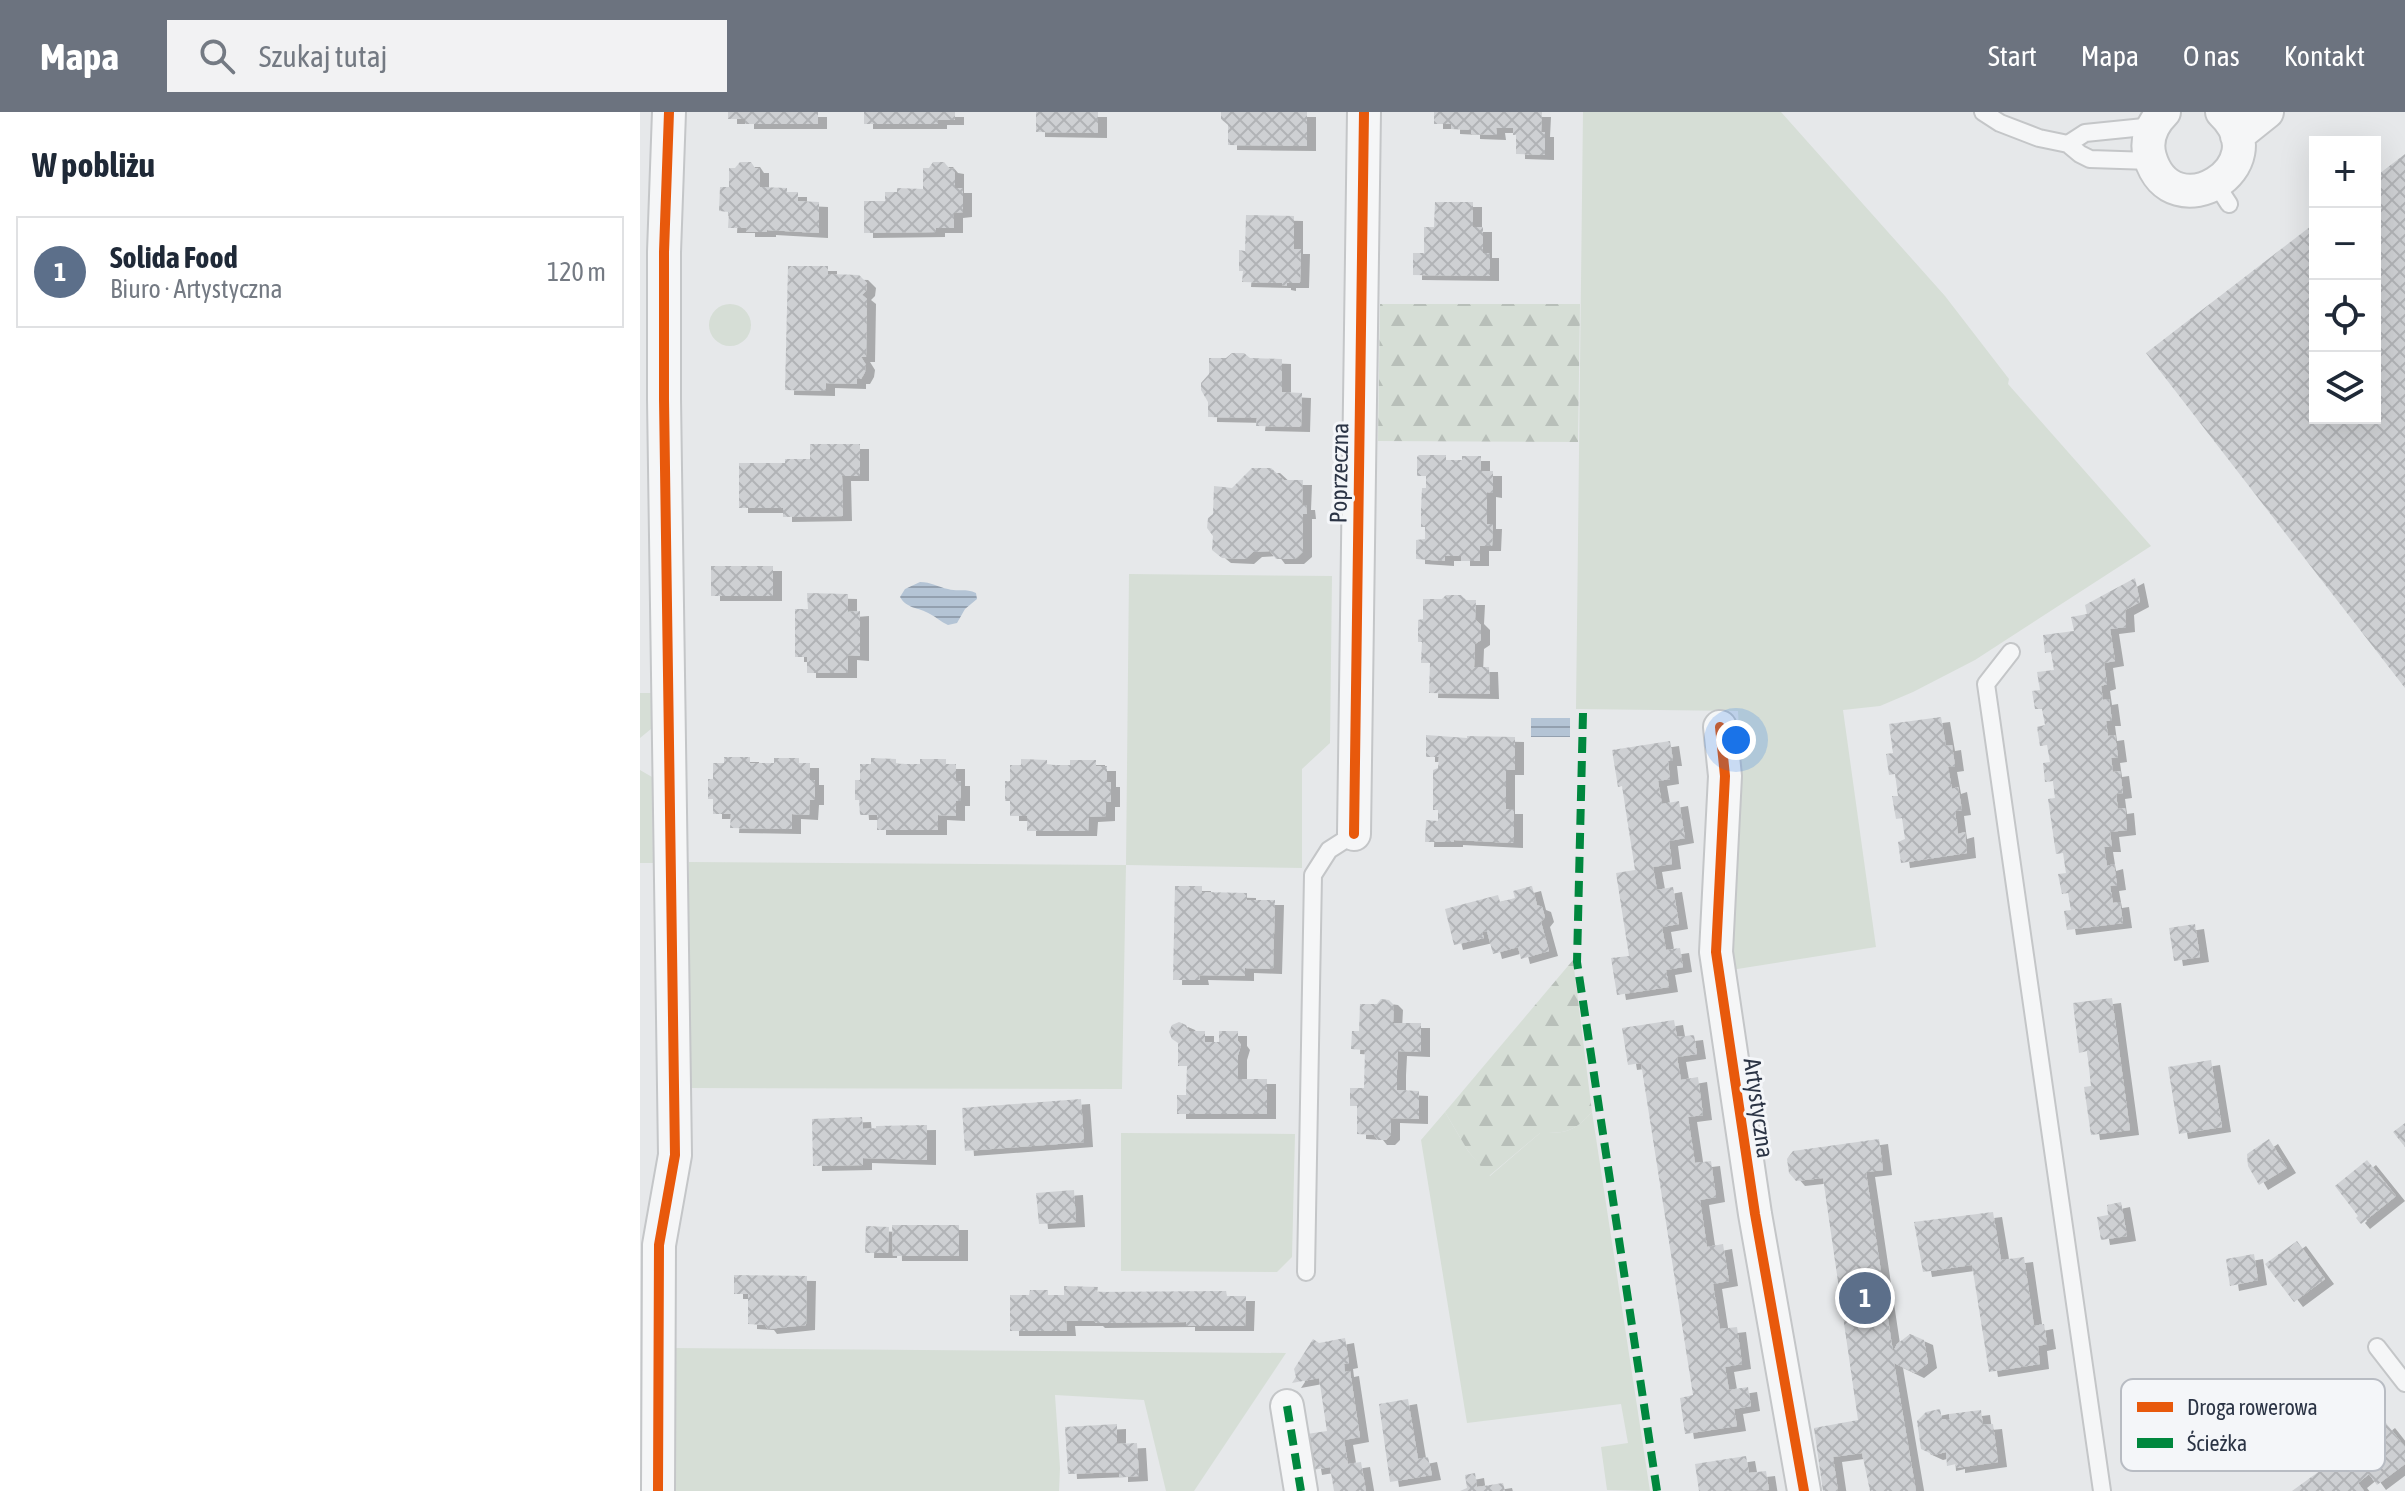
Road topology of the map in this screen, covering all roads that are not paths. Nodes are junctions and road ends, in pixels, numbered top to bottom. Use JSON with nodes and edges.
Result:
{"nodes":[{"id":1,"x":669,"y":112,"type":"edge"},
{"id":2,"x":1364,"y":112,"type":"edge"},
{"id":3,"x":1983,"y":112,"type":"edge"},
{"id":4,"x":2267,"y":112,"type":"edge"},
{"id":5,"x":2159,"y":119,"type":"edge"},
{"id":6,"x":2230,"y":124,"type":"edge"},
{"id":7,"x":2068,"y":144,"type":"junction"},
{"id":8,"x":2151,"y":161,"type":"junction"},
{"id":9,"x":2011,"y":652,"type":"dead end"},
{"id":10,"x":1720,"y":727,"type":"dead end"},
{"id":11,"x":1354,"y":834,"type":"joint"},
{"id":12,"x":1306,"y":1272,"type":"dead end"},
{"id":13,"x":2377,"y":1347,"type":"dead end"},
{"id":14,"x":2405,"y":1383,"type":"edge"},
{"id":15,"x":1287,"y":1406,"type":"dead end"},
{"id":16,"x":658,"y":1491,"type":"edge"},
{"id":17,"x":1301,"y":1491,"type":"edge"},
{"id":18,"x":1804,"y":1491,"type":"edge"},
{"id":19,"x":2102,"y":1491,"type":"edge"}],
"edges":[{"from":1,"to":16,"type":"street"},
{"from":2,"to":11,"type":"street","name":"Poprzeczna"},
{"from":3,"to":7,"type":"lane"},
{"from":4,"to":6,"type":"street"},
{"from":5,"to":7,"type":"lane"},
{"from":5,"to":8,"type":"street"},
{"from":6,"to":8,"type":"street"},
{"from":7,"to":8,"type":"lane"},
{"from":9,"to":19,"type":"lane"},
{"from":10,"to":18,"type":"street","name":"Artystyczna"},
{"from":11,"to":12,"type":"lane"},
{"from":13,"to":14,"type":"lane"},
{"from":15,"to":17,"type":"street"}]}
